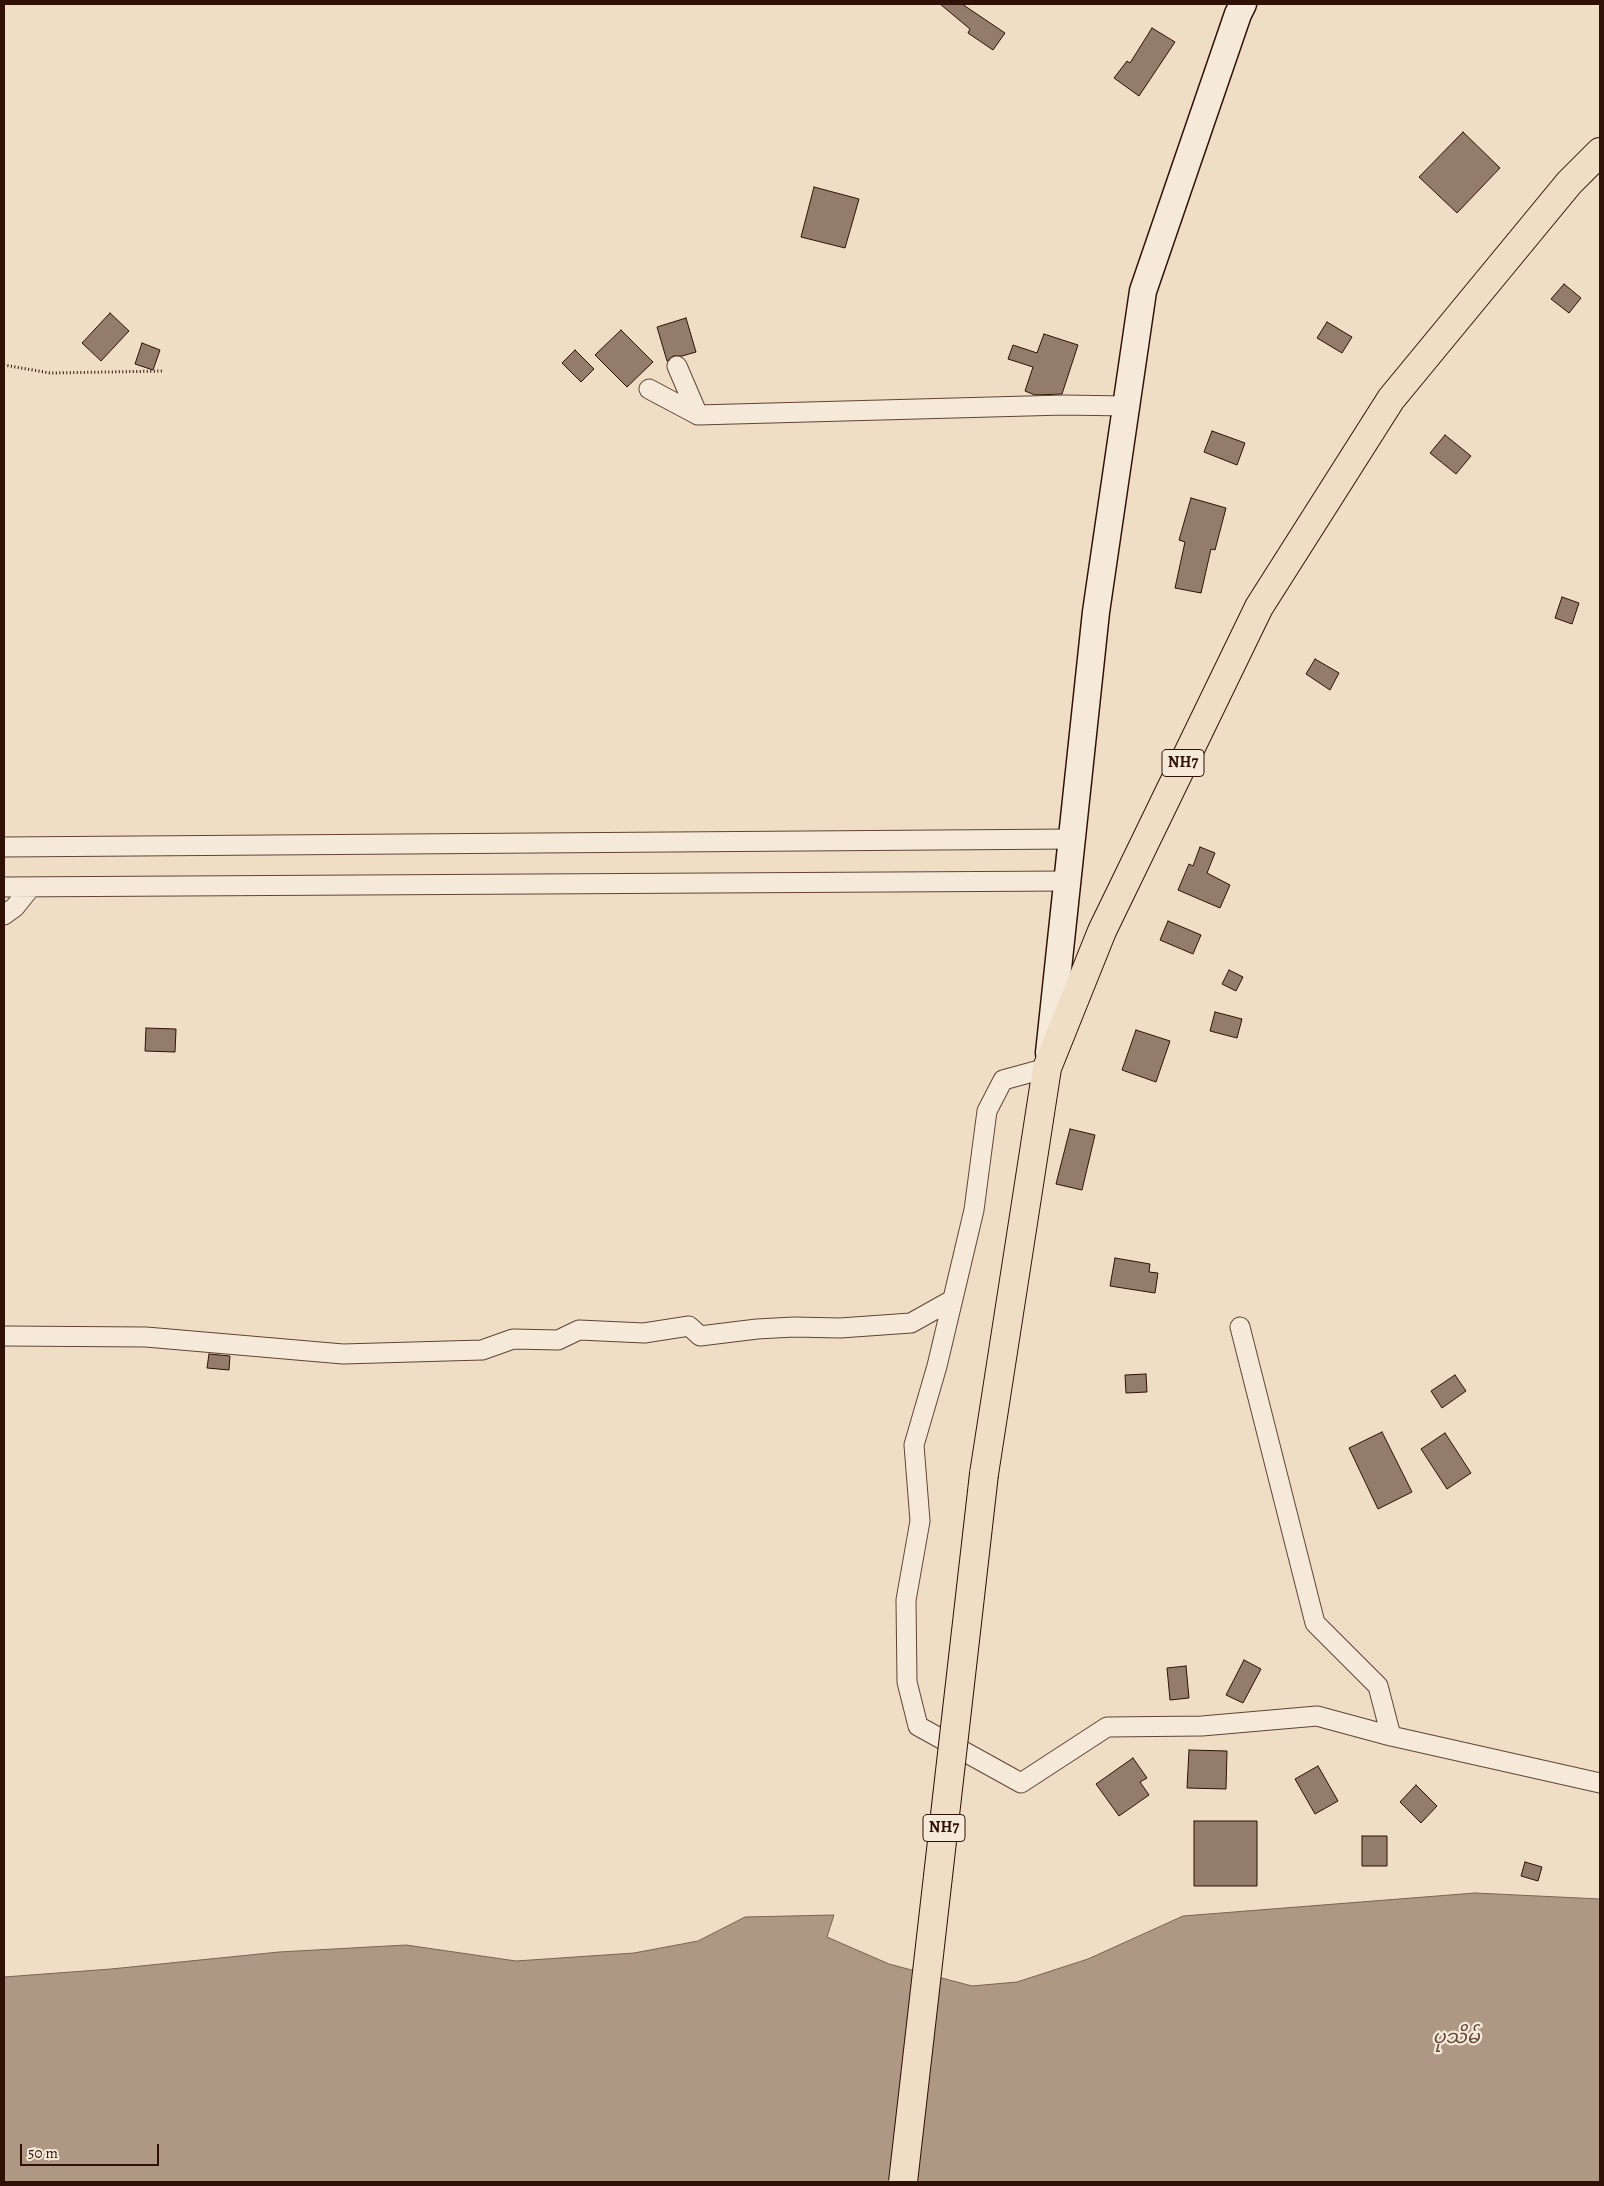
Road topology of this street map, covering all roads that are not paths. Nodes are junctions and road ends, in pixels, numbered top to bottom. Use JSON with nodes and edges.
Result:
{"nodes":[{"id":1,"x":1243,"y":4,"type":"edge"},
{"id":2,"x":1600,"y":152,"type":"edge"},
{"id":3,"x":678,"y":366,"type":"dead end"},
{"id":4,"x":649,"y":389,"type":"dead end"},
{"id":5,"x":1126,"y":406,"type":"junction"},
{"id":6,"x":698,"y":415,"type":"junction"},
{"id":7,"x":1072,"y":839,"type":"junction"},
{"id":8,"x":4,"y":847,"type":"edge"},
{"id":9,"x":1067,"y":881,"type":"junction"},
{"id":10,"x":4,"y":887,"type":"edge"},
{"id":11,"x":31,"y":887,"type":"junction"},
{"id":12,"x":4,"y":915,"type":"edge"},
{"id":13,"x":1047,"y":1068,"type":"junction"},
{"id":14,"x":952,"y":1300,"type":"junction"},
{"id":15,"x":1240,"y":1327,"type":"dead end"},
{"id":16,"x":4,"y":1336,"type":"edge"},
{"id":17,"x":1391,"y":1736,"type":"junction"},
{"id":18,"x":1600,"y":1783,"type":"edge"},
{"id":19,"x":903,"y":2182,"type":"edge"}],
"edges":[{"from":1,"to":5,"type":"main road"},
{"from":2,"to":13,"type":"highway","number":"NH7"},
{"from":3,"to":6,"type":"street"},
{"from":4,"to":6,"type":"street"},
{"from":5,"to":6,"type":"street"},
{"from":5,"to":7,"type":"main road"},
{"from":7,"to":8,"type":"street"},
{"from":7,"to":9,"type":"main road"},
{"from":9,"to":11,"type":"street"},
{"from":9,"to":13,"type":"main road"},
{"from":10,"to":11,"type":"street"},
{"from":11,"to":12,"type":"street"},
{"from":13,"to":14,"type":"street"},
{"from":13,"to":19,"type":"highway","number":"NH7","bridge":true},
{"from":14,"to":16,"type":"street"},
{"from":14,"to":17,"type":"street"},
{"from":15,"to":17,"type":"street"},
{"from":17,"to":18,"type":"street"}]}
